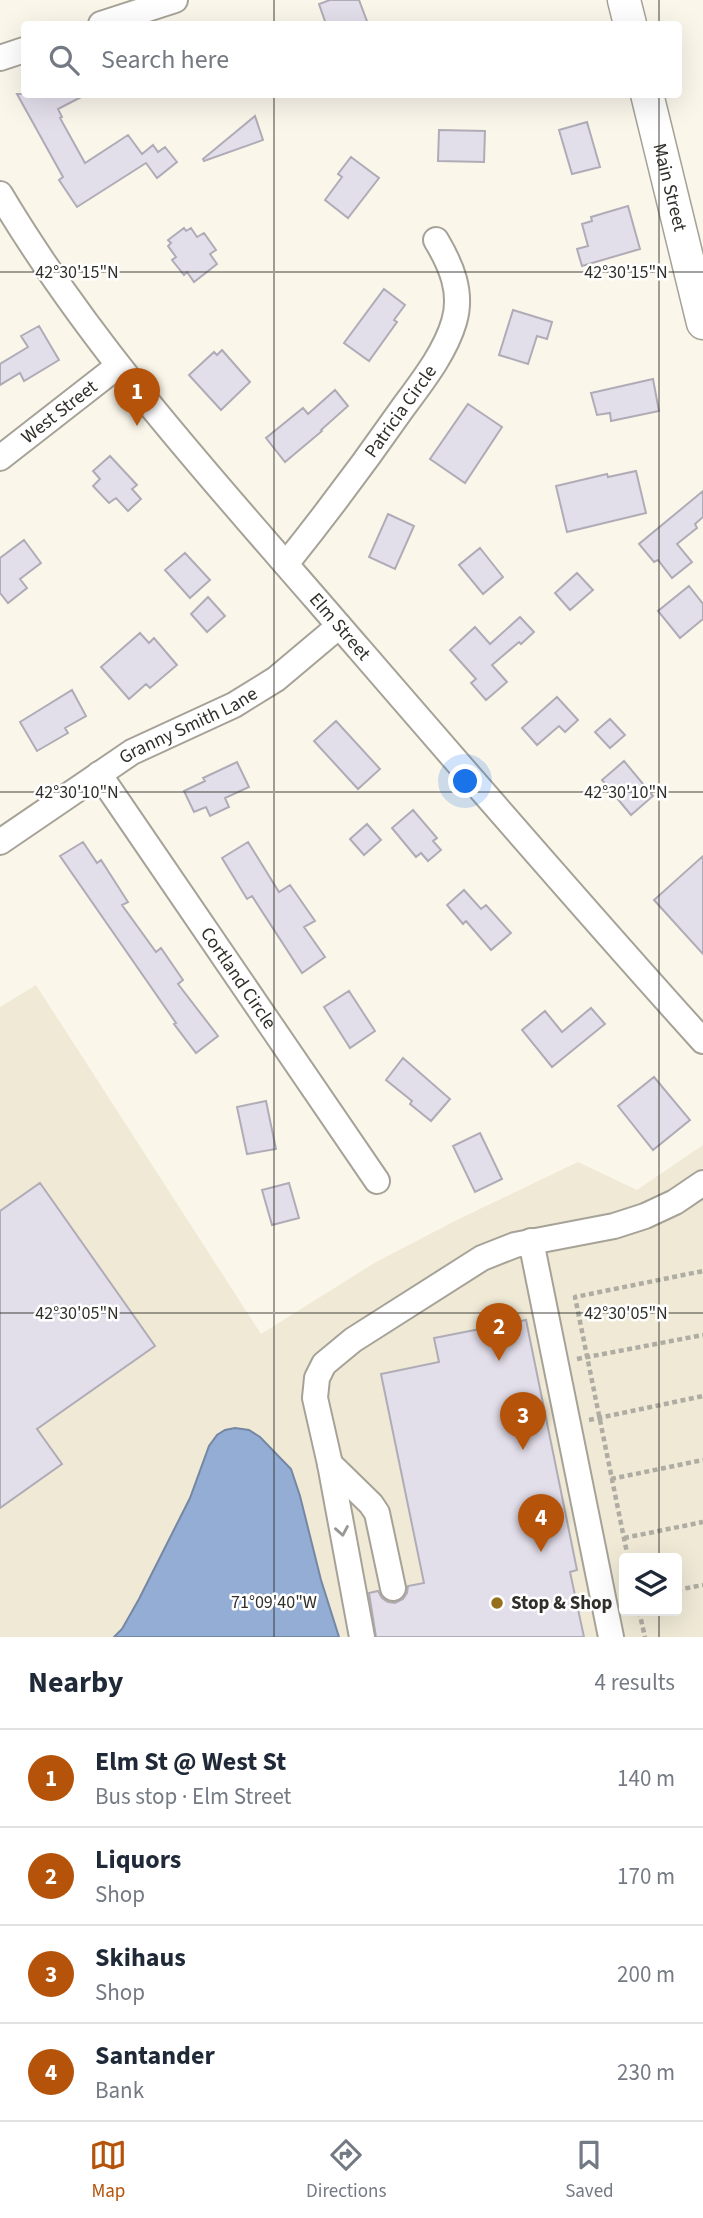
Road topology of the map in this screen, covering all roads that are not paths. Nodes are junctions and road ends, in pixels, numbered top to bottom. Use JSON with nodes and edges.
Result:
{"nodes":[{"id":1,"x":175,"y":0,"type":"edge"},
{"id":2,"x":624,"y":0,"type":"edge"},
{"id":3,"x":110,"y":21,"type":"edge"},
{"id":4,"x":629,"y":21,"type":"edge"},
{"id":5,"x":21,"y":51,"type":"edge"},
{"id":6,"x":0,"y":58,"type":"edge"},
{"id":7,"x":648,"y":98,"type":"edge"},
{"id":8,"x":0,"y":194,"type":"edge"},
{"id":9,"x":436,"y":240,"type":"dead end"},
{"id":10,"x":703,"y":323,"type":"edge"},
{"id":11,"x":118,"y":366,"type":"junction"},
{"id":12,"x":0,"y":458,"type":"edge"},
{"id":13,"x":286,"y":564,"type":"junction"},
{"id":14,"x":339,"y":626,"type":"junction"},
{"id":15,"x":99,"y":775,"type":"junction"},
{"id":16,"x":0,"y":842,"type":"edge"},
{"id":17,"x":703,"y":1041,"type":"edge"},
{"id":18,"x":377,"y":1181,"type":"dead end"},
{"id":19,"x":703,"y":1182,"type":"edge"},
{"id":20,"x":531,"y":1241,"type":"junction"},
{"id":21,"x":330,"y":1464,"type":"junction"},
{"id":22,"x":393,"y":1588,"type":"dead end"},
{"id":23,"x":362,"y":1637,"type":"edge"},
{"id":24,"x":611,"y":1637,"type":"edge"}],
"edges":[{"from":1,"to":3,"type":"street"},
{"from":2,"to":4,"type":"main road"},
{"from":5,"to":6,"type":"street"},
{"from":7,"to":10,"type":"main road","name":"Main Street"},
{"from":8,"to":11,"type":"street","name":"Elm Street"},
{"from":9,"to":13,"type":"street","name":"Patricia Circle"},
{"from":11,"to":12,"type":"street","name":"West Street"},
{"from":11,"to":13,"type":"street","name":"Elm Street"},
{"from":13,"to":14,"type":"street","name":"Elm Street"},
{"from":14,"to":15,"type":"street","name":"Granny Smith Lane"},
{"from":14,"to":17,"type":"street","name":"Elm Street"},
{"from":15,"to":16,"type":"street","name":"Granny Smith Lane"},
{"from":15,"to":18,"type":"street","name":"Cortland Circle"},
{"from":19,"to":20,"type":"street"},
{"from":20,"to":21,"type":"street"},
{"from":20,"to":24,"type":"street"},
{"from":21,"to":22,"type":"street"},
{"from":21,"to":23,"type":"street","one_way":true}]}
